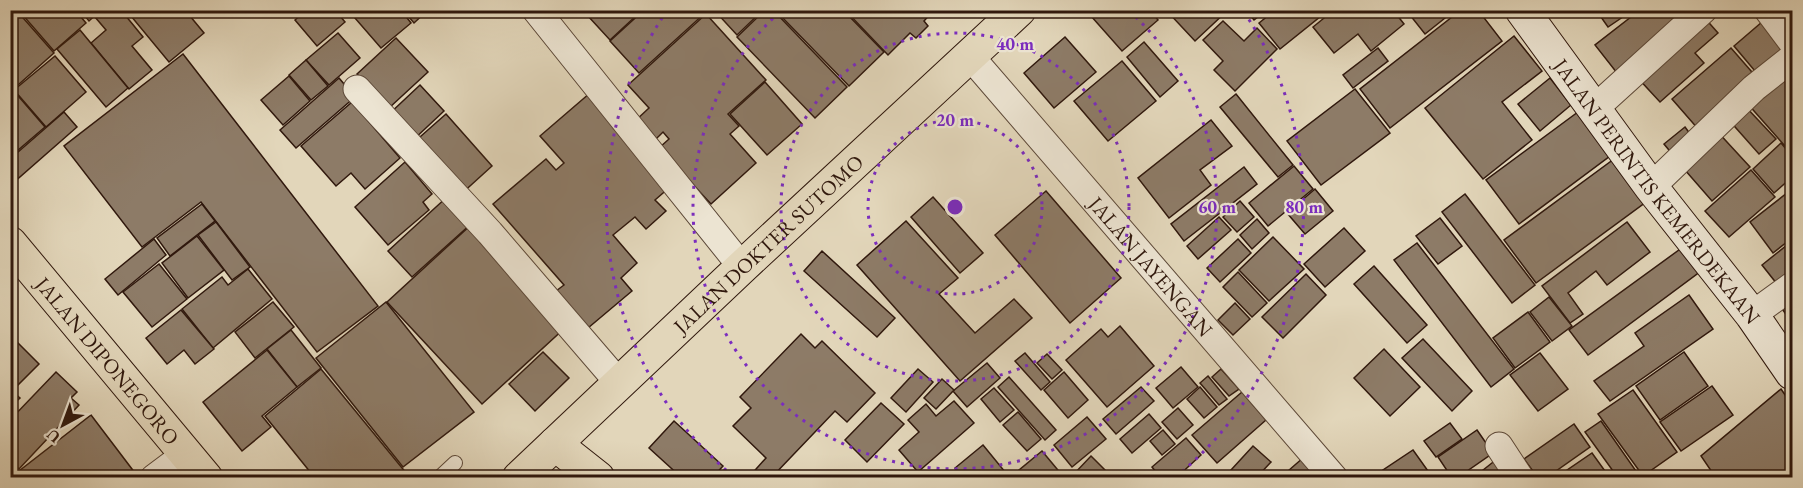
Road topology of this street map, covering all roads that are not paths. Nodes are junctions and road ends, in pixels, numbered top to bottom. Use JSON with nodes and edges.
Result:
{"nodes":[{"id":1,"x":536,"y":10,"type":"edge"},
{"id":2,"x":1522,"y":10,"type":"edge"},
{"id":3,"x":1703,"y":10,"type":"edge"},
{"id":4,"x":1767,"y":10,"type":"edge"},
{"id":5,"x":1003,"y":15,"type":"edge"},
{"id":6,"x":1792,"y":42,"type":"edge"},
{"id":7,"x":969,"y":55,"type":"junction"},
{"id":8,"x":1792,"y":58,"type":"edge"},
{"id":9,"x":357,"y":89,"type":"dead end"},
{"id":10,"x":1594,"y":109,"type":"junction"},
{"id":11,"x":1652,"y":188,"type":"junction"},
{"id":12,"x":10,"y":243,"type":"edge"},
{"id":13,"x":742,"y":267,"type":"junction"},
{"id":14,"x":1792,"y":286,"type":"edge"},
{"id":15,"x":1752,"y":315,"type":"junction"},
{"id":16,"x":1792,"y":373,"type":"edge"},
{"id":17,"x":619,"y":383,"type":"junction"},
{"id":18,"x":555,"y":444,"type":"junction"},
{"id":19,"x":1499,"y":446,"type":"dead end"},
{"id":20,"x":454,"y":463,"type":"dead end"},
{"id":21,"x":196,"y":466,"type":"edge"},
{"id":22,"x":154,"y":477,"type":"edge"},
{"id":23,"x":439,"y":477,"type":"edge"},
{"id":24,"x":519,"y":477,"type":"edge"},
{"id":25,"x":598,"y":477,"type":"edge"},
{"id":26,"x":1334,"y":477,"type":"edge"},
{"id":27,"x":1520,"y":477,"type":"edge"}],
"edges":[{"from":1,"to":13,"type":"street"},
{"from":2,"to":10,"type":"main road","name":"JALAN PERINTIS KEMERDEKAAN"},
{"from":3,"to":10,"type":"street"},
{"from":4,"to":6,"type":"street"},
{"from":5,"to":7,"type":"main road","name":"JALAN DOKTER SUTOMO"},
{"from":7,"to":13,"type":"main road","name":"JALAN DOKTER SUTOMO"},
{"from":7,"to":26,"type":"street","name":"JALAN JAYENGAN"},
{"from":8,"to":11,"type":"street"},
{"from":9,"to":17,"type":"street"},
{"from":10,"to":11,"type":"main road","name":"JALAN PERINTIS KEMERDEKAAN"},
{"from":11,"to":15,"type":"main road","name":"JALAN PERINTIS KEMERDEKAAN"},
{"from":12,"to":21,"type":"main road","name":"JALAN DIPONEGORO"},
{"from":13,"to":17,"type":"main road","name":"JALAN DOKTER SUTOMO"},
{"from":14,"to":15,"type":"street"},
{"from":15,"to":16,"type":"main road","name":"JALAN PERINTIS KEMERDEKAAN"},
{"from":17,"to":18,"type":"main road","name":"JALAN DOKTER SUTOMO"},
{"from":18,"to":24,"type":"main road","name":"JALAN DOKTER SUTOMO"},
{"from":18,"to":25,"type":"main road"},
{"from":19,"to":27,"type":"street"},
{"from":20,"to":23,"type":"lane"},
{"from":21,"to":22,"type":"street"}]}
